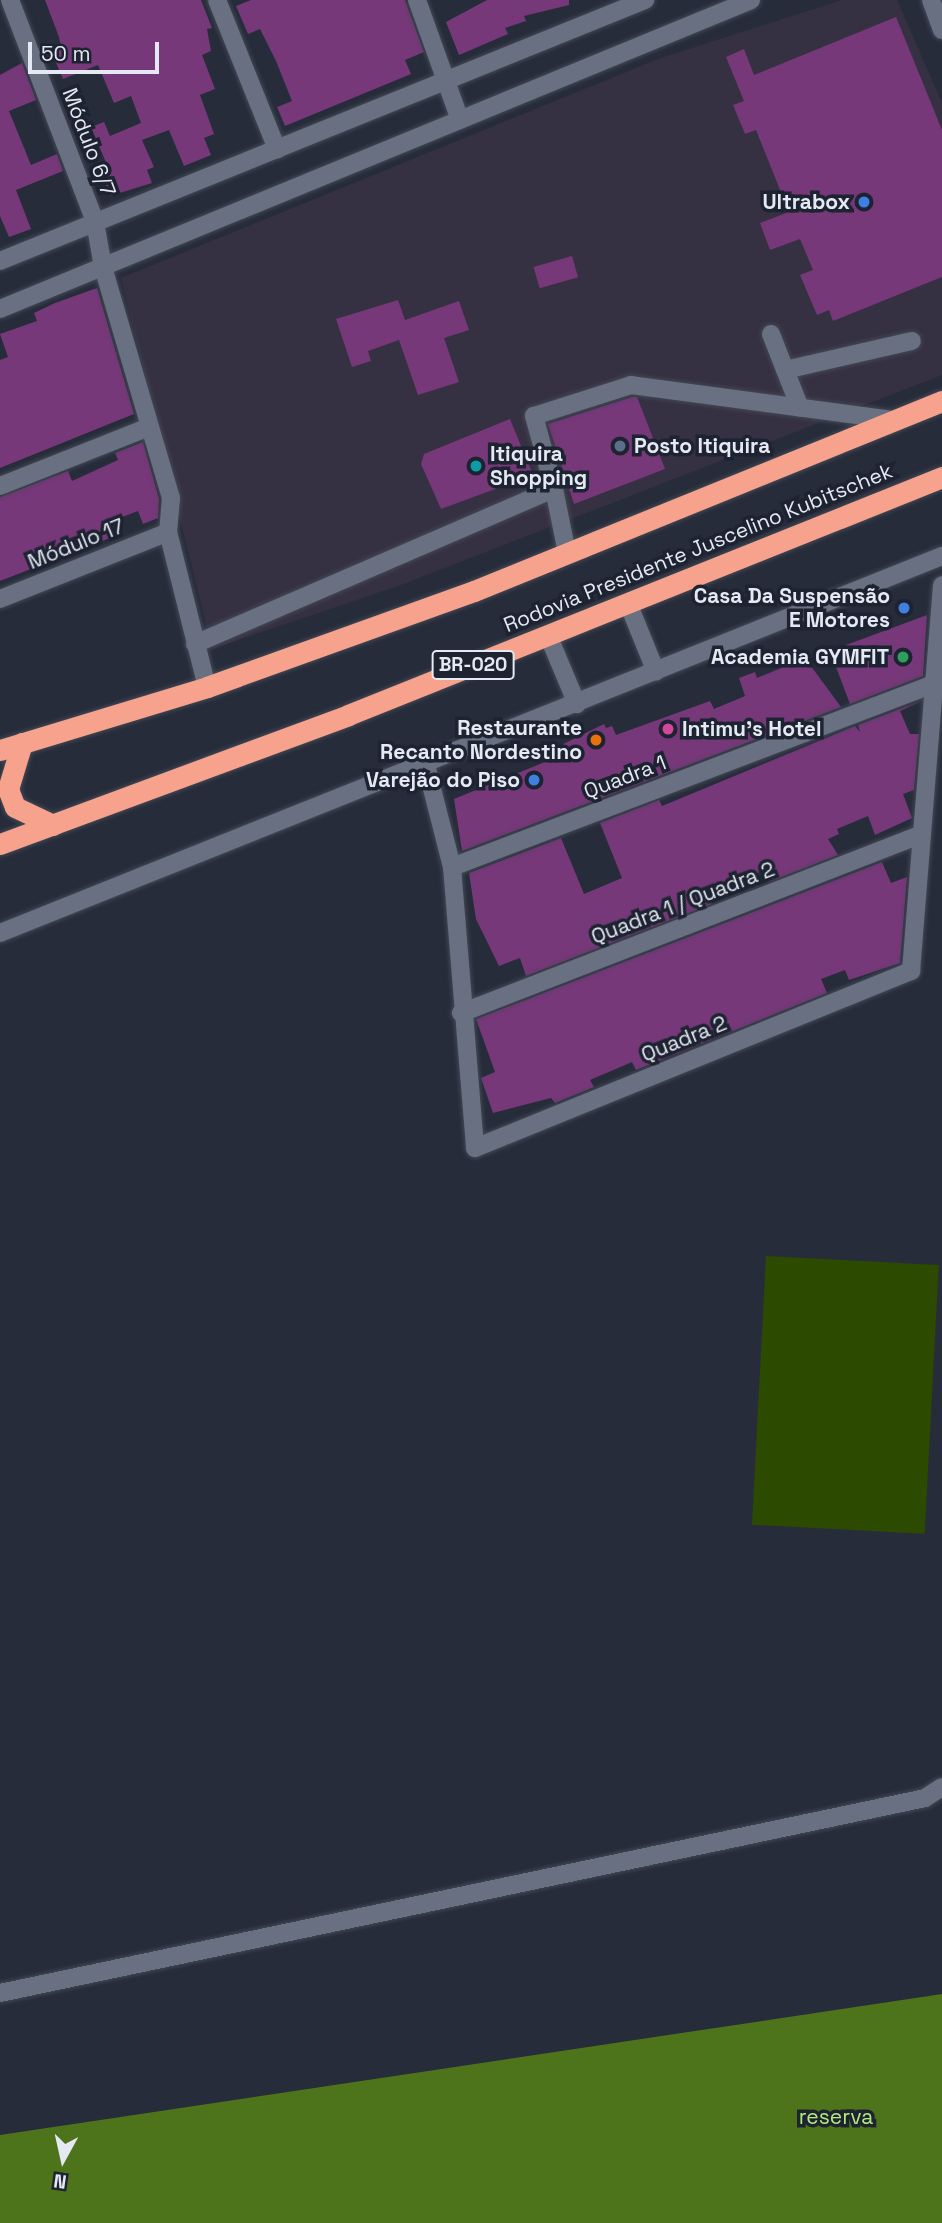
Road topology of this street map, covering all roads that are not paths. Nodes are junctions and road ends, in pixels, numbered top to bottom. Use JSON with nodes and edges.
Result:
{"nodes":[{"id":1,"x":10,"y":0,"type":"edge"},
{"id":2,"x":217,"y":0,"type":"edge"},
{"id":3,"x":417,"y":0,"type":"edge"},
{"id":4,"x":645,"y":0,"type":"edge"},
{"id":5,"x":751,"y":0,"type":"edge"},
{"id":6,"x":931,"y":0,"type":"edge"},
{"id":7,"x":625,"y":4,"type":"edge"},
{"id":8,"x":942,"y":30,"type":"edge"},
{"id":9,"x":447,"y":80,"type":"junction"},
{"id":10,"x":460,"y":120,"type":"junction"},
{"id":11,"x":277,"y":149,"type":"junction"},
{"id":12,"x":95,"y":222,"type":"junction"},
{"id":13,"x":0,"y":261,"type":"edge"},
{"id":14,"x":103,"y":267,"type":"junction"},
{"id":15,"x":0,"y":309,"type":"edge"},
{"id":16,"x":771,"y":334,"type":"dead end"},
{"id":17,"x":912,"y":341,"type":"dead end"},
{"id":18,"x":785,"y":370,"type":"junction"},
{"id":19,"x":942,"y":401,"type":"edge"},
{"id":20,"x":800,"y":408,"type":"junction"},
{"id":21,"x":893,"y":420,"type":"junction"},
{"id":22,"x":149,"y":427,"type":"junction"},
{"id":23,"x":942,"y":477,"type":"edge"},
{"id":24,"x":0,"y":486,"type":"edge"},
{"id":25,"x":554,"y":489,"type":"junction"},
{"id":26,"x":168,"y":532,"type":"junction"},
{"id":27,"x":567,"y":553,"type":"junction"},
{"id":28,"x":942,"y":556,"type":"edge"},
{"id":29,"x":942,"y":585,"type":"edge"},
{"id":30,"x":0,"y":599,"type":"edge"},
{"id":31,"x":628,"y":603,"type":"junction"},
{"id":32,"x":548,"y":635,"type":"junction"},
{"id":33,"x":195,"y":644,"type":"junction"},
{"id":34,"x":656,"y":672,"type":"junction"},
{"id":35,"x":931,"y":685,"type":"junction"},
{"id":36,"x":207,"y":687,"type":"junction"},
{"id":37,"x":577,"y":704,"type":"junction"},
{"id":38,"x":22,"y":743,"type":"junction"},
{"id":39,"x":0,"y":750,"type":"edge"},
{"id":40,"x":426,"y":765,"type":"junction"},
{"id":41,"x":53,"y":825,"type":"junction"},
{"id":42,"x":922,"y":835,"type":"junction"},
{"id":43,"x":0,"y":844,"type":"edge"},
{"id":44,"x":452,"y":867,"type":"junction"},
{"id":45,"x":0,"y":933,"type":"edge"},
{"id":46,"x":461,"y":1013,"type":"junction"},
{"id":47,"x":942,"y":1787,"type":"edge"},
{"id":48,"x":0,"y":1993,"type":"edge"}],
"edges":[{"from":1,"to":12,"type":"street","name":"Módulo 6/7"},
{"from":2,"to":11,"type":"street"},
{"from":3,"to":9,"type":"street"},
{"from":4,"to":7,"type":"street"},
{"from":5,"to":10,"type":"street"},
{"from":6,"to":8,"type":"street"},
{"from":7,"to":9,"type":"street"},
{"from":9,"to":10,"type":"street"},
{"from":9,"to":11,"type":"street"},
{"from":10,"to":14,"type":"street"},
{"from":11,"to":12,"type":"street"},
{"from":12,"to":13,"type":"street"},
{"from":12,"to":14,"type":"street","name":"Módulo 6/7"},
{"from":14,"to":15,"type":"street"},
{"from":14,"to":22,"type":"street","name":"Módulo 6/7"},
{"from":16,"to":18,"type":"street"},
{"from":17,"to":18,"type":"street"},
{"from":18,"to":20,"type":"street"},
{"from":19,"to":21,"type":"highway"},
{"from":20,"to":21,"type":"street"},
{"from":20,"to":25,"type":"street"},
{"from":21,"to":27,"type":"highway"},
{"from":22,"to":24,"type":"street"},
{"from":22,"to":26,"type":"street","name":"Módulo 6/7"},
{"from":23,"to":31,"type":"highway","name":"Rodovia Presidente Juscelino Kubitschek","number":"BR-020"},
{"from":25,"to":27,"type":"street"},
{"from":25,"to":33,"type":"street"},
{"from":26,"to":30,"type":"street","name":"Módulo 17"},
{"from":26,"to":33,"type":"street","name":"Módulo 6/7"},
{"from":27,"to":36,"type":"highway"},
{"from":28,"to":34,"type":"street"},
{"from":29,"to":35,"type":"street"},
{"from":31,"to":32,"type":"highway","name":"Rodovia Presidente Juscelino Kubitschek","number":"BR-020"},
{"from":31,"to":34,"type":"street"},
{"from":32,"to":37,"type":"street"},
{"from":32,"to":41,"type":"highway","name":"Rodovia Presidente Juscelino Kubitschek","number":"BR-020"},
{"from":33,"to":36,"type":"street","name":"Módulo 6/7"},
{"from":34,"to":37,"type":"street"},
{"from":35,"to":42,"type":"street"},
{"from":35,"to":44,"type":"street","name":"Quadra 1"},
{"from":36,"to":38,"type":"highway"},
{"from":37,"to":40,"type":"street"},
{"from":38,"to":39,"type":"highway"},
{"from":38,"to":41,"type":"highway"},
{"from":40,"to":44,"type":"street"},
{"from":40,"to":45,"type":"street"},
{"from":41,"to":43,"type":"highway","name":"Rodovia Presidente Juscelino Kubitschek","number":"BR-020"},
{"from":42,"to":46,"type":"street","name":"Quadra 1 / Quadra 2"},
{"from":42,"to":46,"type":"street","name":"Quadra 2"},
{"from":44,"to":46,"type":"street"},
{"from":47,"to":48,"type":"street"}]}
